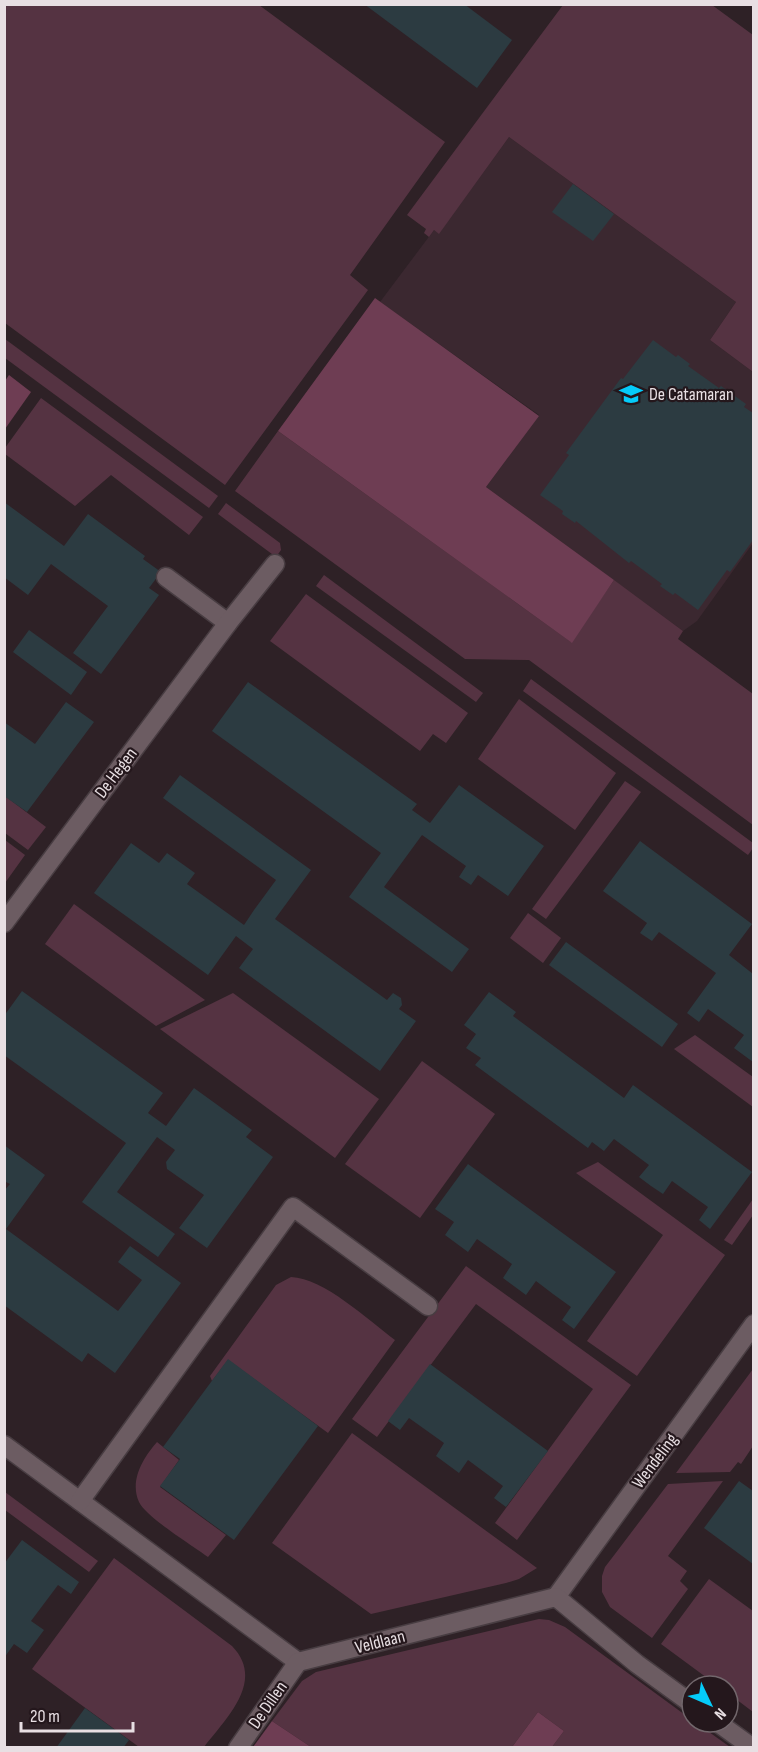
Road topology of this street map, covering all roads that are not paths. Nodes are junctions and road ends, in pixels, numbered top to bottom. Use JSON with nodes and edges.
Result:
{"nodes":[{"id":1,"x":275,"y":564,"type":"dead end"},
{"id":2,"x":166,"y":577,"type":"dead end"},
{"id":3,"x":228,"y":622,"type":"junction"},
{"id":4,"x":4,"y":923,"type":"edge"},
{"id":5,"x":428,"y":1306,"type":"dead end"},
{"id":6,"x":753,"y":1324,"type":"edge"},
{"id":7,"x":4,"y":1445,"type":"edge"},
{"id":8,"x":80,"y":1501,"type":"junction"},
{"id":9,"x":556,"y":1598,"type":"junction"},
{"id":10,"x":298,"y":1662,"type":"junction"},
{"id":11,"x":680,"y":1695,"type":"edge"},
{"id":12,"x":734,"y":1734,"type":"edge"},
{"id":13,"x":237,"y":1748,"type":"edge"},
{"id":14,"x":753,"y":1748,"type":"edge"}],
"edges":[{"from":1,"to":3,"type":"street","name":"De Hegen"},
{"from":2,"to":3,"type":"street"},
{"from":3,"to":4,"type":"street","name":"De Hegen"},
{"from":5,"to":8,"type":"street"},
{"from":6,"to":9,"type":"street","name":"Wendeling"},
{"from":7,"to":8,"type":"street"},
{"from":8,"to":10,"type":"street"},
{"from":9,"to":10,"type":"street","name":"Veldlaan"},
{"from":9,"to":11,"type":"street"},
{"from":10,"to":13,"type":"street","name":"De Dillen"},
{"from":12,"to":14,"type":"street"}]}
